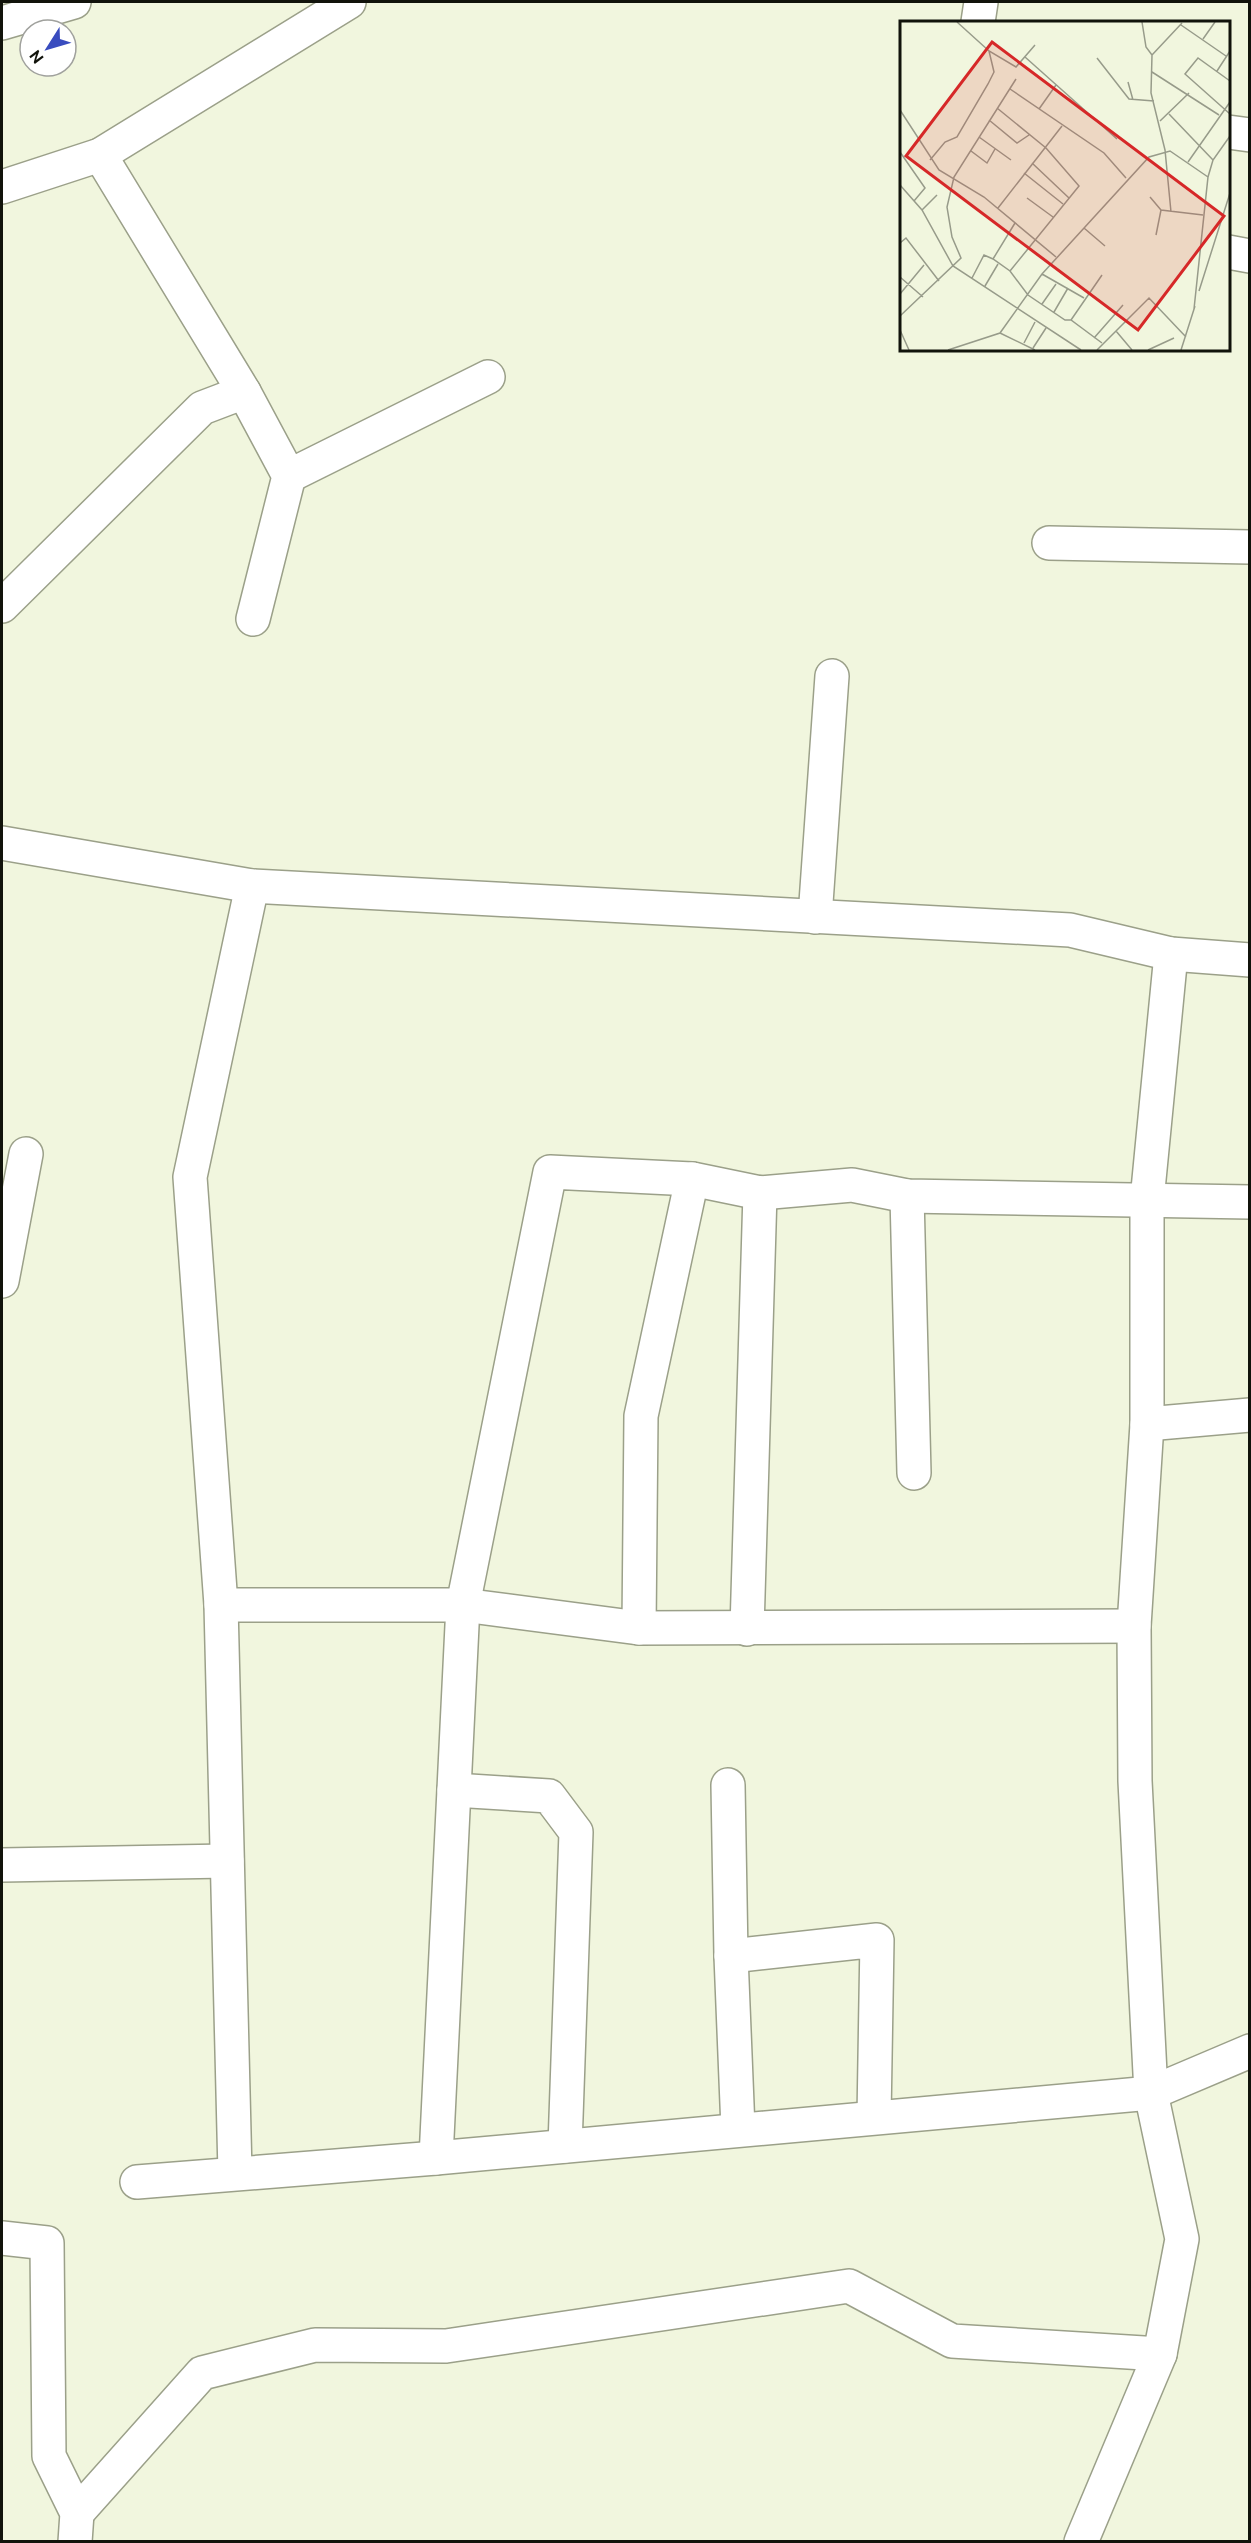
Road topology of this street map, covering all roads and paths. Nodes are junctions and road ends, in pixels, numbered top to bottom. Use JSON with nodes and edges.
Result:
{"nodes":[{"id":1,"x":74,"y":2,"type":"edge"},
{"id":2,"x":349,"y":2,"type":"edge"},
{"id":3,"x":981,"y":2,"type":"edge"},
{"id":4,"x":978,"y":21,"type":"edge"},
{"id":5,"x":2,"y":23,"type":"edge"},
{"id":6,"x":1230,"y":132,"type":"edge"},
{"id":7,"x":1250,"y":135,"type":"edge"},
{"id":8,"x":100,"y":155,"type":"junction"},
{"id":9,"x":2,"y":187,"type":"edge"},
{"id":10,"x":1230,"y":252,"type":"edge"},
{"id":11,"x":1250,"y":256,"type":"edge"},
{"id":12,"x":488,"y":377,"type":"dead end"},
{"id":13,"x":244,"y":392,"type":"junction"},
{"id":14,"x":289,"y":476,"type":"junction"},
{"id":15,"x":1049,"y":543,"type":"dead end"},
{"id":16,"x":1250,"y":547,"type":"edge"},
{"id":17,"x":2,"y":606,"type":"edge"},
{"id":18,"x":253,"y":620,"type":"dead end"},
{"id":19,"x":832,"y":676,"type":"dead end"},
{"id":20,"x":2,"y":843,"type":"edge"},
{"id":21,"x":252,"y":886,"type":"junction"},
{"id":22,"x":815,"y":917,"type":"junction"},
{"id":23,"x":1171,"y":954,"type":"junction"},
{"id":24,"x":1250,"y":960,"type":"edge"},
{"id":25,"x":26,"y":1155,"type":"dead end"},
{"id":26,"x":692,"y":1179,"type":"junction"},
{"id":27,"x":760,"y":1193,"type":"junction"},
{"id":28,"x":907,"y":1196,"type":"junction"},
{"id":29,"x":1147,"y":1200,"type":"junction"},
{"id":30,"x":1250,"y":1202,"type":"edge"},
{"id":31,"x":2,"y":1281,"type":"edge"},
{"id":32,"x":1250,"y":1415,"type":"edge"},
{"id":33,"x":1147,"y":1424,"type":"junction"},
{"id":34,"x":914,"y":1473,"type":"dead end"},
{"id":35,"x":221,"y":1605,"type":"junction"},
{"id":36,"x":463,"y":1605,"type":"junction"},
{"id":37,"x":1134,"y":1626,"type":"junction"},
{"id":38,"x":639,"y":1628,"type":"junction"},
{"id":39,"x":747,"y":1629,"type":"junction"},
{"id":40,"x":728,"y":1785,"type":"dead end"},
{"id":41,"x":454,"y":1790,"type":"junction"},
{"id":42,"x":227,"y":1861,"type":"junction"},
{"id":43,"x":2,"y":1865,"type":"edge"},
{"id":44,"x":731,"y":1956,"type":"junction"},
{"id":45,"x":1250,"y":2051,"type":"edge"},
{"id":46,"x":1152,"y":2093,"type":"junction"},
{"id":47,"x":874,"y":2117,"type":"junction"},
{"id":48,"x":738,"y":2129,"type":"junction"},
{"id":49,"x":565,"y":2146,"type":"junction"},
{"id":50,"x":436,"y":2158,"type":"junction"},
{"id":51,"x":235,"y":2173,"type":"junction"},
{"id":52,"x":137,"y":2182,"type":"dead end"},
{"id":53,"x":2,"y":2238,"type":"edge"},
{"id":54,"x":1160,"y":2354,"type":"junction"},
{"id":55,"x":76,"y":2527,"type":"edge"},
{"id":56,"x":1081,"y":2541,"type":"edge"}],
"edges":[{"from":1,"to":5,"type":"street"},
{"from":2,"to":8,"type":"street"},
{"from":3,"to":4,"type":"street"},
{"from":6,"to":7,"type":"street"},
{"from":8,"to":9,"type":"street"},
{"from":8,"to":13,"type":"street"},
{"from":10,"to":11,"type":"street"},
{"from":12,"to":14,"type":"street"},
{"from":13,"to":14,"type":"street"},
{"from":13,"to":17,"type":"street"},
{"from":14,"to":18,"type":"street"},
{"from":15,"to":16,"type":"street"},
{"from":19,"to":22,"type":"street"},
{"from":20,"to":21,"type":"street"},
{"from":21,"to":22,"type":"street"},
{"from":21,"to":35,"type":"street"},
{"from":22,"to":23,"type":"street"},
{"from":23,"to":24,"type":"street"},
{"from":23,"to":29,"type":"street"},
{"from":25,"to":31,"type":"street"},
{"from":26,"to":27,"type":"street"},
{"from":26,"to":36,"type":"street"},
{"from":26,"to":38,"type":"street"},
{"from":27,"to":28,"type":"street"},
{"from":27,"to":39,"type":"street"},
{"from":28,"to":29,"type":"street"},
{"from":28,"to":34,"type":"street"},
{"from":29,"to":30,"type":"street"},
{"from":29,"to":33,"type":"street"},
{"from":32,"to":33,"type":"street"},
{"from":33,"to":37,"type":"street"},
{"from":35,"to":36,"type":"street"},
{"from":35,"to":42,"type":"street"},
{"from":36,"to":38,"type":"street"},
{"from":36,"to":41,"type":"street"},
{"from":37,"to":39,"type":"street"},
{"from":37,"to":46,"type":"street"},
{"from":38,"to":39,"type":"street"},
{"from":40,"to":44,"type":"street"},
{"from":41,"to":49,"type":"street"},
{"from":41,"to":50,"type":"street"},
{"from":42,"to":43,"type":"street"},
{"from":42,"to":51,"type":"street"},
{"from":44,"to":47,"type":"street"},
{"from":44,"to":48,"type":"street"},
{"from":45,"to":46,"type":"street"},
{"from":46,"to":47,"type":"street"},
{"from":46,"to":54,"type":"street"},
{"from":47,"to":48,"type":"street"},
{"from":48,"to":49,"type":"street"},
{"from":49,"to":50,"type":"street"},
{"from":50,"to":51,"type":"street"},
{"from":51,"to":52,"type":"street"},
{"from":53,"to":55,"type":"street"},
{"from":54,"to":55,"type":"street"},
{"from":54,"to":56,"type":"street"}]}
